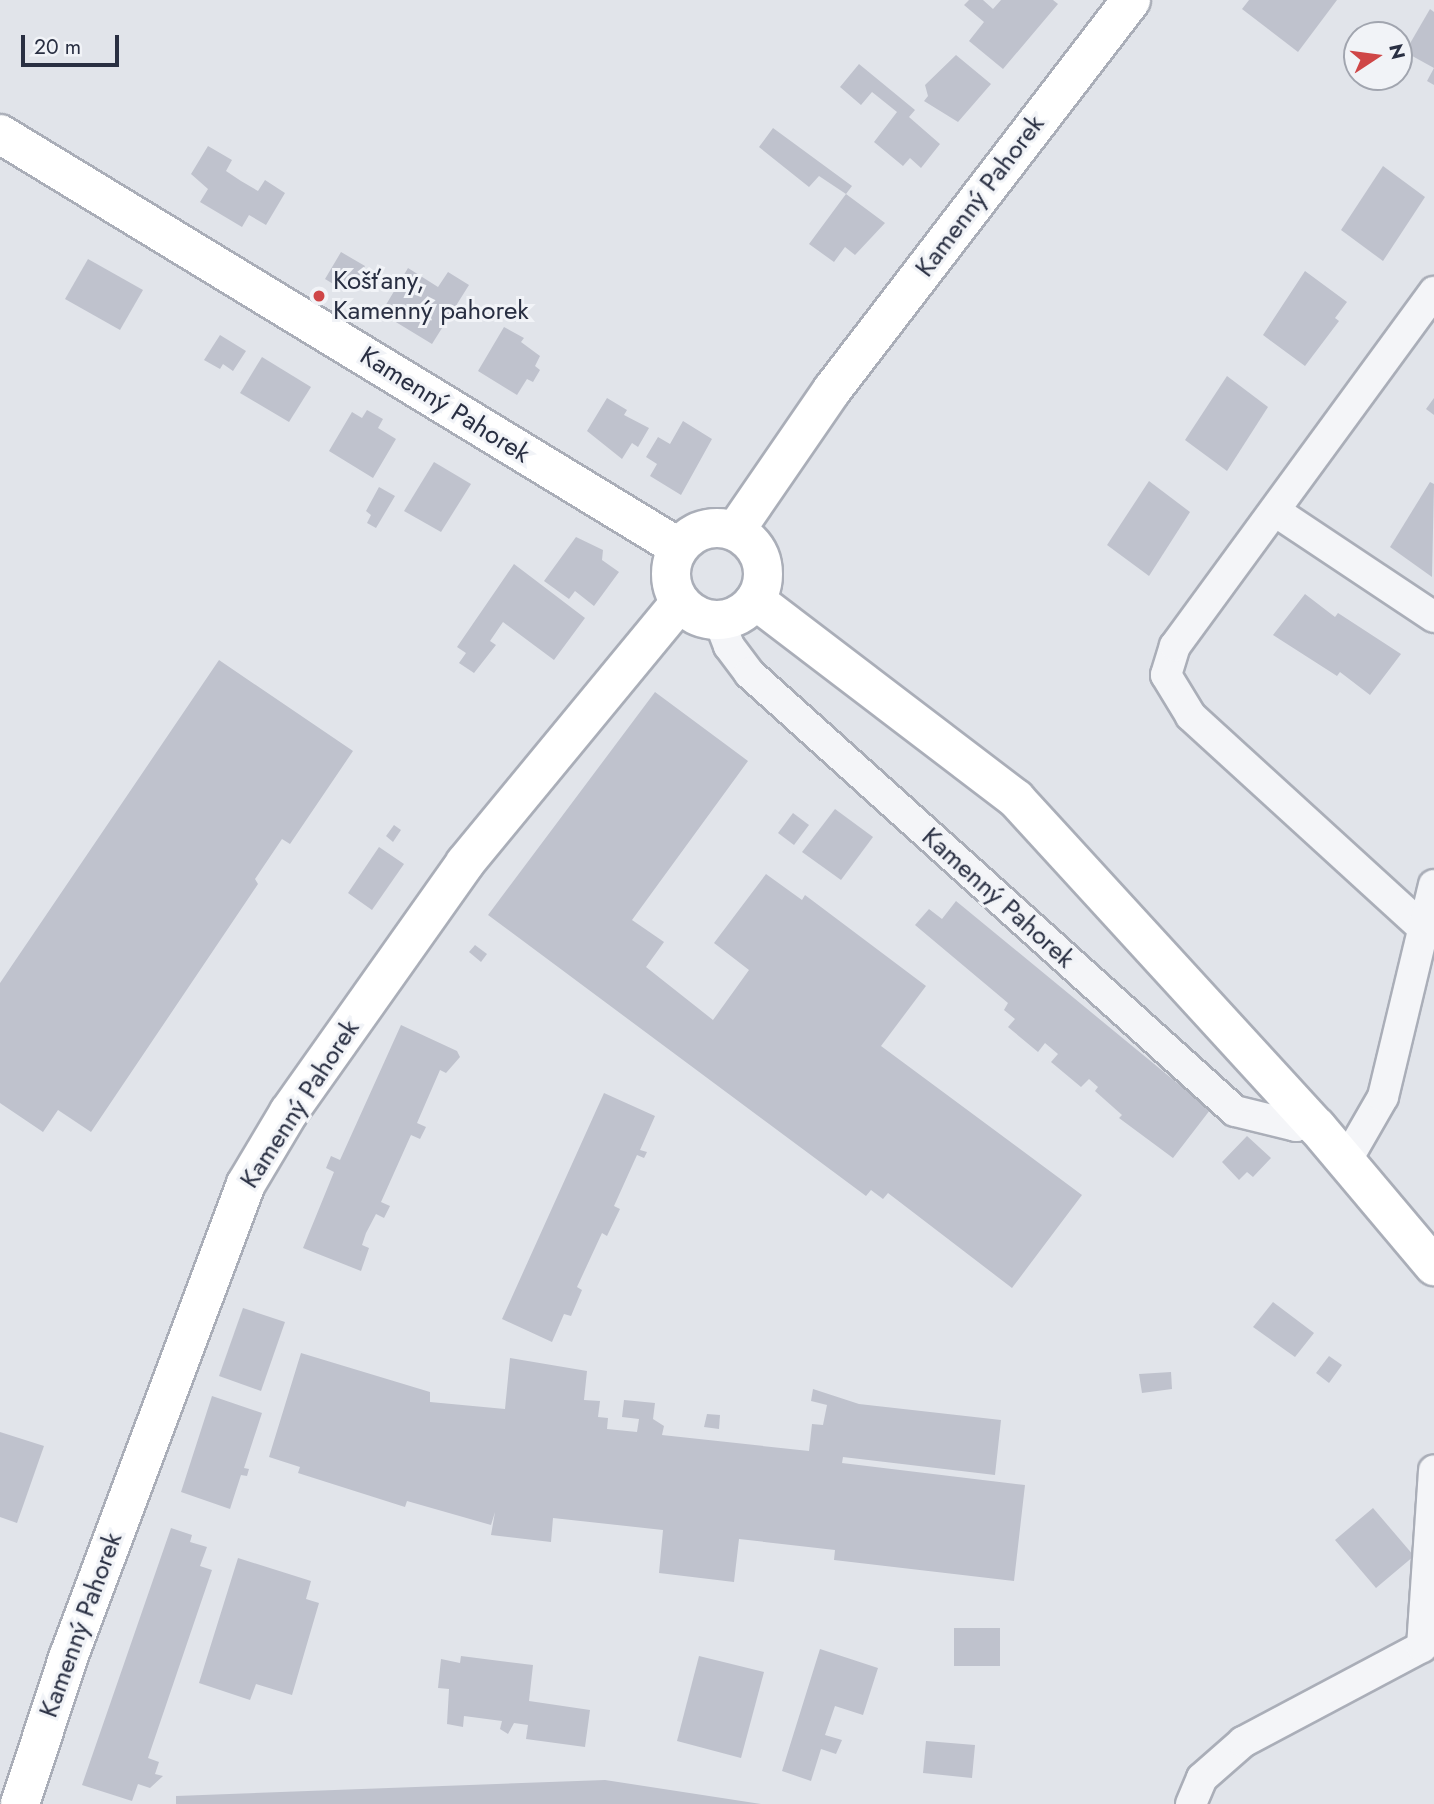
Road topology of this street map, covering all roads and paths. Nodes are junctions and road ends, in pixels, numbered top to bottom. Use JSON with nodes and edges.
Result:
{"nodes":[{"id":1,"x":1131,"y":0,"type":"edge"},
{"id":2,"x":0,"y":134,"type":"edge"},
{"id":3,"x":1434,"y":292,"type":"edge"},
{"id":4,"x":1275,"y":511,"type":"junction"},
{"id":5,"x":735,"y":531,"type":"junction"},
{"id":6,"x":678,"y":547,"type":"junction"},
{"id":7,"x":755,"y":600,"type":"junction"},
{"id":8,"x":680,"y":602,"type":"junction"},
{"id":9,"x":1434,"y":617,"type":"edge"},
{"id":10,"x":719,"y":620,"type":"junction"},
{"id":11,"x":1434,"y":885,"type":"edge"},
{"id":12,"x":1422,"y":927,"type":"junction"},
{"id":13,"x":1422,"y":976,"type":"edge"},
{"id":14,"x":1309,"y":1118,"type":"junction"},
{"id":15,"x":1345,"y":1163,"type":"junction"},
{"id":16,"x":1434,"y":1266,"type":"edge"},
{"id":17,"x":1434,"y":1470,"type":"edge"},
{"id":18,"x":20,"y":1804,"type":"edge"},
{"id":19,"x":1191,"y":1804,"type":"edge"}],
"edges":[{"from":1,"to":5,"type":"street","name":"Kamenný Pahorek"},
{"from":2,"to":6,"type":"street","name":"Kamenný Pahorek"},
{"from":3,"to":4,"type":"street"},
{"from":4,"to":9,"type":"street"},
{"from":4,"to":12,"type":"street"},
{"from":5,"to":6,"type":"street"},
{"from":5,"to":7,"type":"street"},
{"from":6,"to":8,"type":"street"},
{"from":7,"to":10,"type":"street"},
{"from":7,"to":14,"type":"street"},
{"from":8,"to":10,"type":"street"},
{"from":8,"to":18,"type":"street","name":"Kamenný Pahorek"},
{"from":10,"to":14,"type":"street","name":"Kamenný Pahorek"},
{"from":11,"to":12,"type":"street"},
{"from":12,"to":13,"type":"street"},
{"from":13,"to":15,"type":"street"},
{"from":14,"to":15,"type":"street"},
{"from":15,"to":16,"type":"street"},
{"from":17,"to":19,"type":"street"}]}
